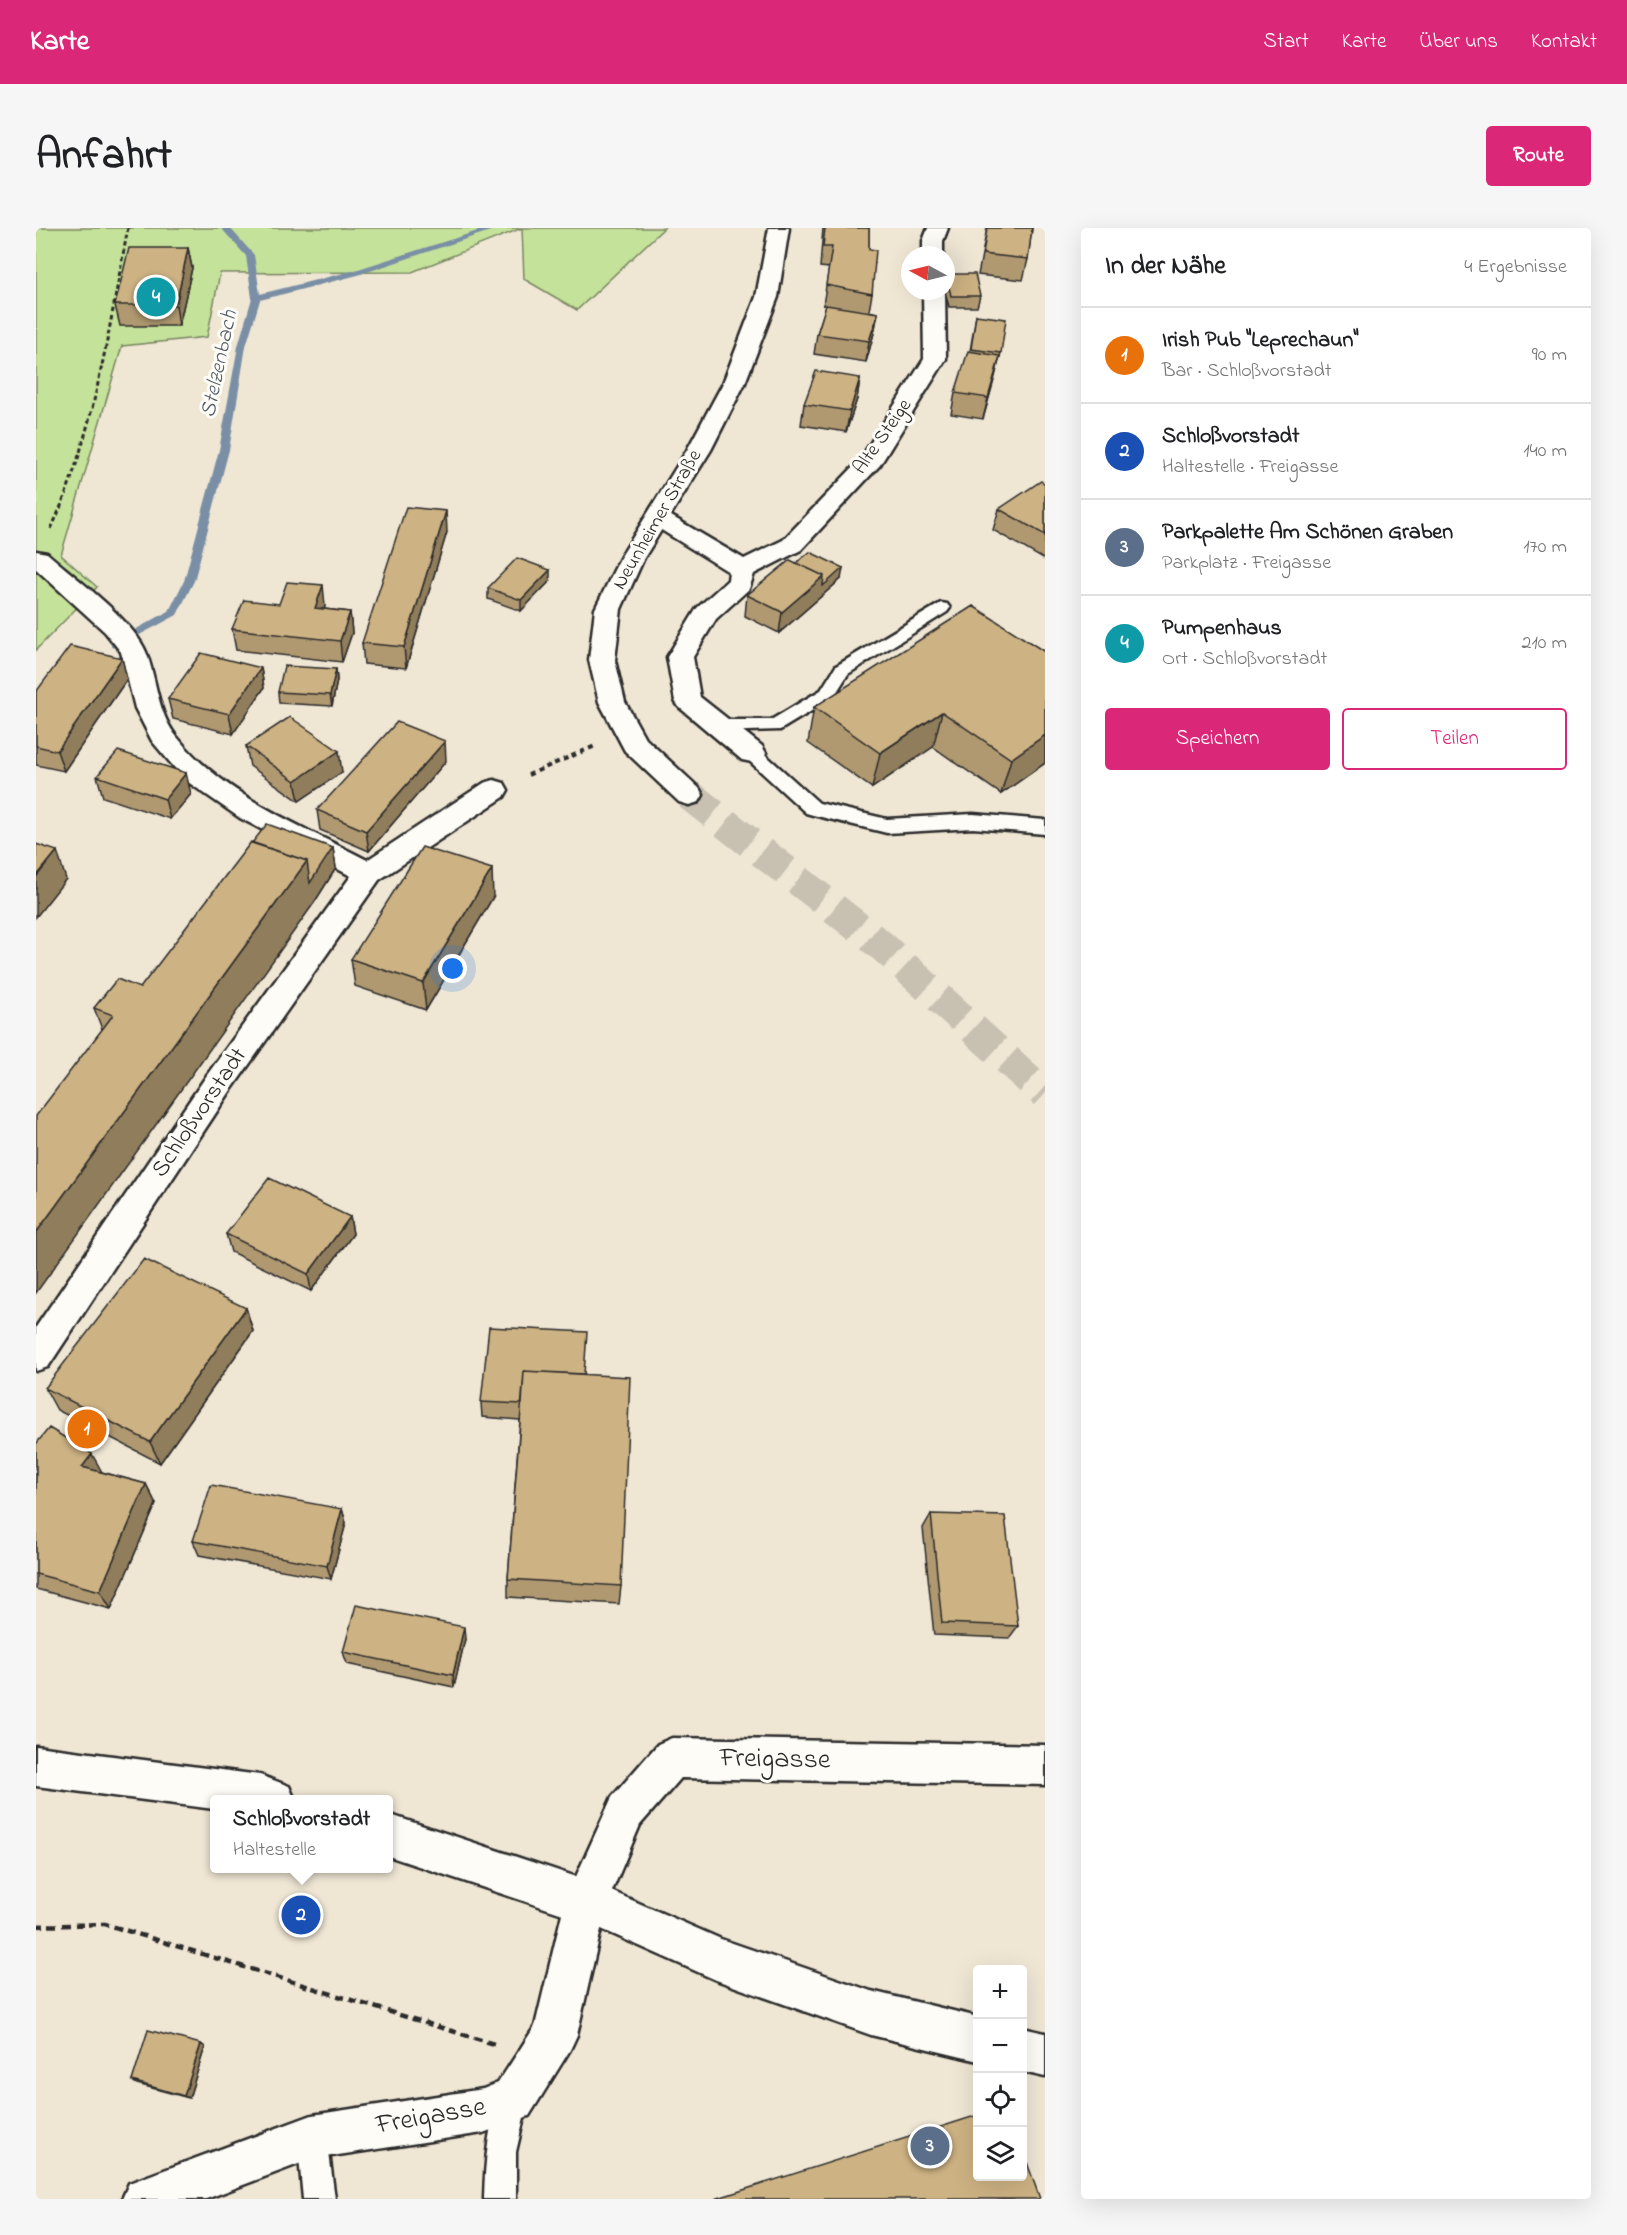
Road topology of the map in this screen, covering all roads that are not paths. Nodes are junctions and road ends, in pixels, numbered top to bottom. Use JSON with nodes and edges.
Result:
{"nodes":[{"id":1,"x":779,"y":228,"type":"edge"},
{"id":2,"x":938,"y":228,"type":"edge"},
{"id":3,"x":933,"y":246,"type":"edge"},
{"id":4,"x":934,"y":300,"type":"edge"},
{"id":5,"x":657,"y":518,"type":"junction"},
{"id":6,"x":38,"y":558,"type":"road end"},
{"id":7,"x":742,"y":570,"type":"junction"},
{"id":8,"x":940,"y":608,"type":"dead end"},
{"id":9,"x":717,"y":726,"type":"junction"},
{"id":10,"x":752,"y":753,"type":"joint"},
{"id":11,"x":494,"y":790,"type":"road end"},
{"id":12,"x":689,"y":795,"type":"tunnel mouth"},
{"id":13,"x":1045,"y":827,"type":"edge"},
{"id":14,"x":369,"y":873,"type":"junction"},
{"id":15,"x":36,"y":1356,"type":"edge"},
{"id":16,"x":1045,"y":1765,"type":"edge"},
{"id":17,"x":36,"y":1766,"type":"edge"},
{"id":18,"x":260,"y":1795,"type":"edge"},
{"id":19,"x":393,"y":1837,"type":"edge"},
{"id":20,"x":586,"y":1901,"type":"junction"},
{"id":21,"x":973,"y":2038,"type":"edge"},
{"id":22,"x":1027,"y":2051,"type":"edge"},
{"id":23,"x":1045,"y":2055,"type":"edge"},
{"id":24,"x":513,"y":2100,"type":"junction"},
{"id":25,"x":312,"y":2137,"type":"junction"},
{"id":26,"x":145,"y":2199,"type":"edge"},
{"id":27,"x":319,"y":2199,"type":"edge"},
{"id":28,"x":500,"y":2199,"type":"edge"}],
"edges":[{"from":1,"to":5,"type":"street","name":"Neunheimer Straße"},
{"from":2,"to":3,"type":"street"},
{"from":4,"to":7,"type":"street","name":"Alte Steige"},
{"from":5,"to":7,"type":"street"},
{"from":5,"to":12,"type":"street","name":"Neunheimer Straße"},
{"from":6,"to":14,"type":"street"},
{"from":7,"to":9,"type":"street"},
{"from":8,"to":9,"type":"lane"},
{"from":9,"to":10,"type":"street"},
{"from":10,"to":13,"type":"lane"},
{"from":11,"to":14,"type":"street","name":"Schloßvorstadt"},
{"from":14,"to":15,"type":"street","name":"Schloßvorstadt"},
{"from":16,"to":20,"type":"street","name":"Freigasse"},
{"from":17,"to":18,"type":"street"},
{"from":19,"to":20,"type":"street"},
{"from":20,"to":21,"type":"street"},
{"from":20,"to":24,"type":"street","name":"Freigasse"},
{"from":22,"to":23,"type":"street"},
{"from":24,"to":25,"type":"street","name":"Freigasse"},
{"from":24,"to":28,"type":"lane"},
{"from":25,"to":26,"type":"street","name":"Freigasse"},
{"from":25,"to":27,"type":"lane"}]}
